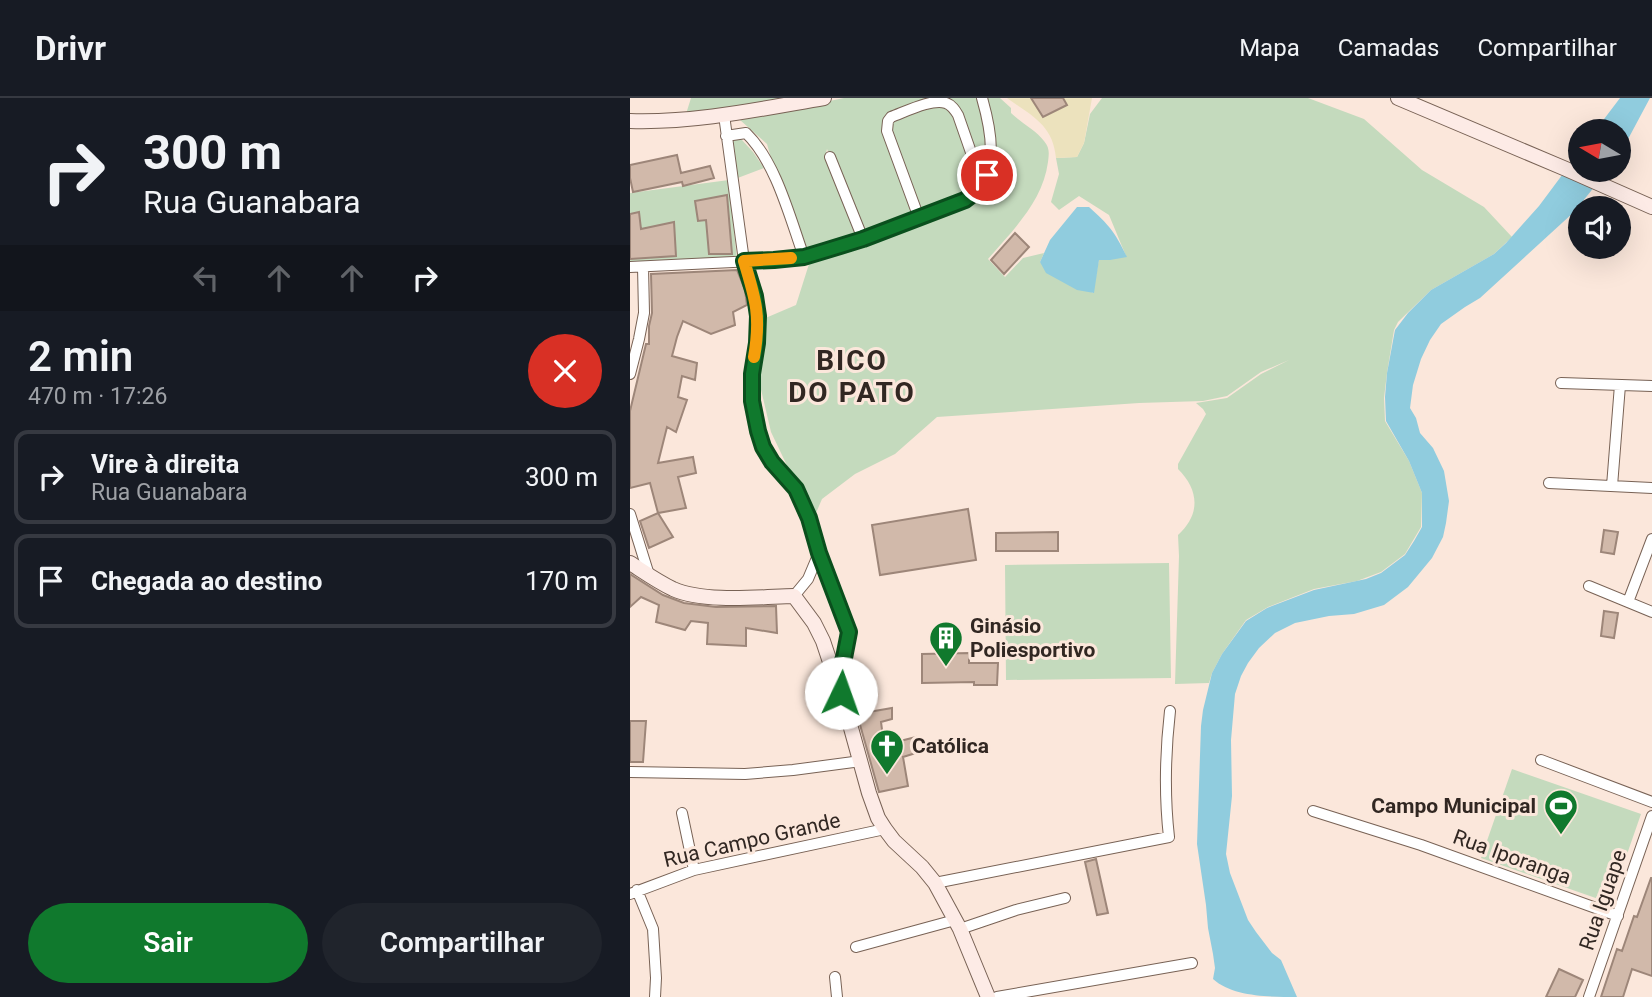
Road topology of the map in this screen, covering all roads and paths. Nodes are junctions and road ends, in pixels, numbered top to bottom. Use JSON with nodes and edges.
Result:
{"nodes":[{"id":1,"x":824,"y":98,"type":"edge"},
{"id":2,"x":982,"y":98,"type":"edge"},
{"id":3,"x":1398,"y":98,"type":"edge"},
{"id":4,"x":744,"y":112,"type":"junction"},
{"id":5,"x":724,"y":115,"type":"junction"},
{"id":6,"x":630,"y":121,"type":"edge"},
{"id":7,"x":746,"y":133,"type":"junction"},
{"id":8,"x":726,"y":135,"type":"junction"},
{"id":9,"x":830,"y":157,"type":"dead end"},
{"id":10,"x":982,"y":184,"type":"junction"},
{"id":11,"x":1652,"y":207,"type":"edge"},
{"id":12,"x":919,"y":218,"type":"junction"},
{"id":13,"x":863,"y":239,"type":"junction"},
{"id":14,"x":804,"y":257,"type":"junction"},
{"id":15,"x":744,"y":261,"type":"junction"},
{"id":16,"x":630,"y":267,"type":"edge"},
{"id":17,"x":643,"y":267,"type":"junction"},
{"id":18,"x":630,"y":371,"type":"edge"},
{"id":19,"x":1561,"y":383,"type":"dead end"},
{"id":20,"x":1620,"y":385,"type":"junction"},
{"id":21,"x":1652,"y":386,"type":"edge"},
{"id":22,"x":1549,"y":483,"type":"dead end"},
{"id":23,"x":1612,"y":486,"type":"junction"},
{"id":24,"x":1652,"y":488,"type":"edge"},
{"id":25,"x":630,"y":514,"type":"edge"},
{"id":26,"x":1652,"y":540,"type":"edge"},
{"id":27,"x":819,"y":553,"type":"junction"},
{"id":28,"x":630,"y":563,"type":"edge"},
{"id":29,"x":649,"y":575,"type":"junction"},
{"id":30,"x":1589,"y":586,"type":"dead end"},
{"id":31,"x":794,"y":596,"type":"junction"},
{"id":32,"x":1628,"y":602,"type":"junction"},
{"id":33,"x":1652,"y":612,"type":"edge"},
{"id":34,"x":836,"y":677,"type":"junction"},
{"id":35,"x":1171,"y":711,"type":"dead end"},
{"id":36,"x":1541,"y":760,"type":"dead end"},
{"id":37,"x":861,"y":761,"type":"junction"},
{"id":38,"x":630,"y":772,"type":"edge"},
{"id":39,"x":1652,"y":802,"type":"edge"},
{"id":40,"x":1313,"y":811,"type":"dead end"},
{"id":41,"x":681,"y":813,"type":"dead end"},
{"id":42,"x":1652,"y":816,"type":"edge"},
{"id":43,"x":885,"y":830,"type":"junction"},
{"id":44,"x":694,"y":870,"type":"junction"},
{"id":45,"x":935,"y":883,"type":"junction"},
{"id":46,"x":634,"y":892,"type":"edge"},
{"id":47,"x":1065,"y":898,"type":"dead end"},
{"id":48,"x":1618,"y":916,"type":"junction"},
{"id":49,"x":957,"y":925,"type":"junction"},
{"id":50,"x":856,"y":947,"type":"dead end"},
{"id":51,"x":1192,"y":962,"type":"dead end"},
{"id":52,"x":835,"y":977,"type":"dead end"},
{"id":53,"x":655,"y":997,"type":"edge"},
{"id":54,"x":837,"y":997,"type":"edge"},
{"id":55,"x":988,"y":997,"type":"edge"},
{"id":56,"x":997,"y":997,"type":"edge"},
{"id":57,"x":1589,"y":997,"type":"edge"}],
"edges":[{"from":1,"to":4,"type":"street"},
{"from":2,"to":10,"type":"street"},
{"from":3,"to":11,"type":"street"},
{"from":4,"to":5,"type":"street"},
{"from":4,"to":7,"type":"street"},
{"from":5,"to":6,"type":"street"},
{"from":5,"to":8,"type":"street"},
{"from":7,"to":8,"type":"street"},
{"from":7,"to":14,"type":"street"},
{"from":8,"to":15,"type":"street"},
{"from":9,"to":13,"type":"street"},
{"from":10,"to":12,"type":"street"},
{"from":10,"to":12,"type":"street"},
{"from":12,"to":13,"type":"street"},
{"from":13,"to":14,"type":"street"},
{"from":14,"to":15,"type":"street"},
{"from":15,"to":17,"type":"street"},
{"from":15,"to":27,"type":"street"},
{"from":16,"to":17,"type":"street"},
{"from":17,"to":18,"type":"street"},
{"from":19,"to":20,"type":"street"},
{"from":20,"to":21,"type":"street"},
{"from":20,"to":23,"type":"street"},
{"from":22,"to":23,"type":"street"},
{"from":23,"to":24,"type":"street"},
{"from":25,"to":29,"type":"street"},
{"from":26,"to":32,"type":"street"},
{"from":27,"to":31,"type":"street"},
{"from":27,"to":34,"type":"street"},
{"from":28,"to":29,"type":"street"},
{"from":29,"to":31,"type":"street"},
{"from":30,"to":32,"type":"street"},
{"from":31,"to":34,"type":"street"},
{"from":32,"to":33,"type":"street"},
{"from":34,"to":37,"type":"street"},
{"from":35,"to":45,"type":"street"},
{"from":36,"to":39,"type":"street"},
{"from":37,"to":38,"type":"street"},
{"from":37,"to":43,"type":"street"},
{"from":40,"to":48,"type":"street","name":"Rua Iporanga"},
{"from":41,"to":44,"type":"street"},
{"from":42,"to":48,"type":"street","name":"Rua Iguape"},
{"from":43,"to":44,"type":"street","name":"Rua Campo Grande"},
{"from":43,"to":45,"type":"street"},
{"from":44,"to":46,"type":"street","name":"Rua Campo Grande"},
{"from":45,"to":49,"type":"street"},
{"from":46,"to":53,"type":"street"},
{"from":47,"to":49,"type":"street"},
{"from":48,"to":57,"type":"street","name":"Rua Iguape"},
{"from":49,"to":50,"type":"street"},
{"from":49,"to":55,"type":"street"},
{"from":51,"to":56,"type":"street"},
{"from":52,"to":54,"type":"street"}]}
